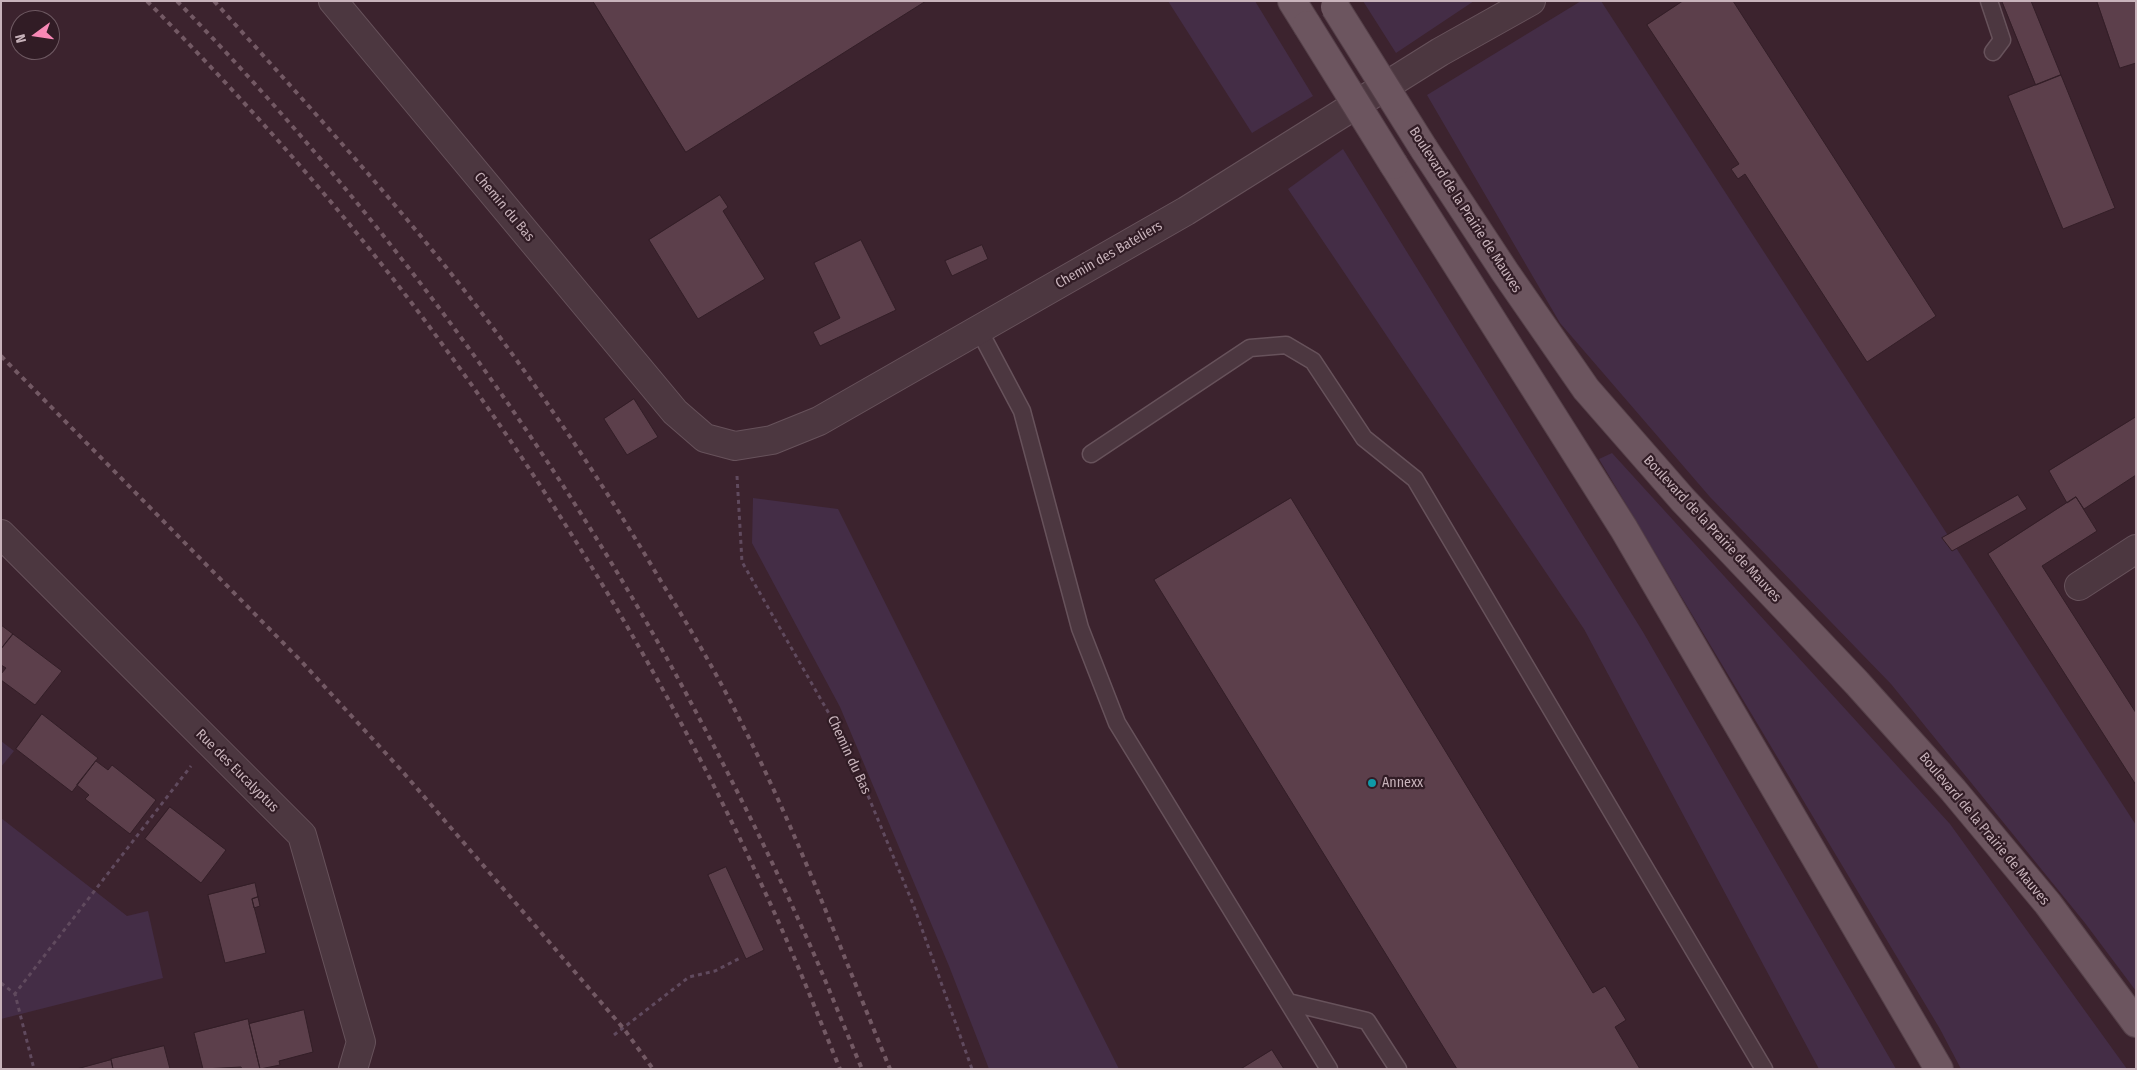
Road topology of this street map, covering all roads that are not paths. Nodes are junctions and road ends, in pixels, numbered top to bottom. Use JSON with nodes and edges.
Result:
{"nodes":[{"id":1,"x":333,"y":1,"type":"edge"},
{"id":2,"x":1292,"y":1,"type":"edge"},
{"id":3,"x":1531,"y":1,"type":"edge"},
{"id":4,"x":1989,"y":1,"type":"edge"},
{"id":5,"x":1334,"y":4,"type":"edge"},
{"id":6,"x":1993,"y":52,"type":"dead end"},
{"id":7,"x":978,"y":330,"type":"junction"},
{"id":8,"x":675,"y":412,"type":"joint"},
{"id":9,"x":1091,"y":454,"type":"dead end"},
{"id":10,"x":1,"y":534,"type":"edge"},
{"id":11,"x":2136,"y":549,"type":"edge"},
{"id":12,"x":2079,"y":586,"type":"dead end"},
{"id":13,"x":1288,"y":1002,"type":"junction"},
{"id":14,"x":2136,"y":1023,"type":"edge"},
{"id":15,"x":1938,"y":1064,"type":"edge"},
{"id":16,"x":353,"y":1069,"type":"edge"},
{"id":17,"x":1329,"y":1069,"type":"edge"},
{"id":18,"x":1398,"y":1069,"type":"edge"},
{"id":19,"x":1764,"y":1069,"type":"edge"}],
"edges":[{"from":1,"to":8,"type":"street","name":"Chemin du Bas"},
{"from":2,"to":15,"type":"main road","bridge":true},
{"from":3,"to":7,"type":"street","name":"Chemin des Bateliers"},
{"from":4,"to":6,"type":"lane"},
{"from":5,"to":14,"type":"main road","name":"Boulevard de la Prairie de Mauves","bridge":true},
{"from":7,"to":8,"type":"street","name":"Chemin des Bateliers"},
{"from":7,"to":13,"type":"lane"},
{"from":9,"to":19,"type":"lane"},
{"from":10,"to":16,"type":"street","name":"Rue des Eucalyptus"},
{"from":11,"to":12,"type":"street"},
{"from":13,"to":17,"type":"lane"},
{"from":13,"to":18,"type":"lane"}]}
